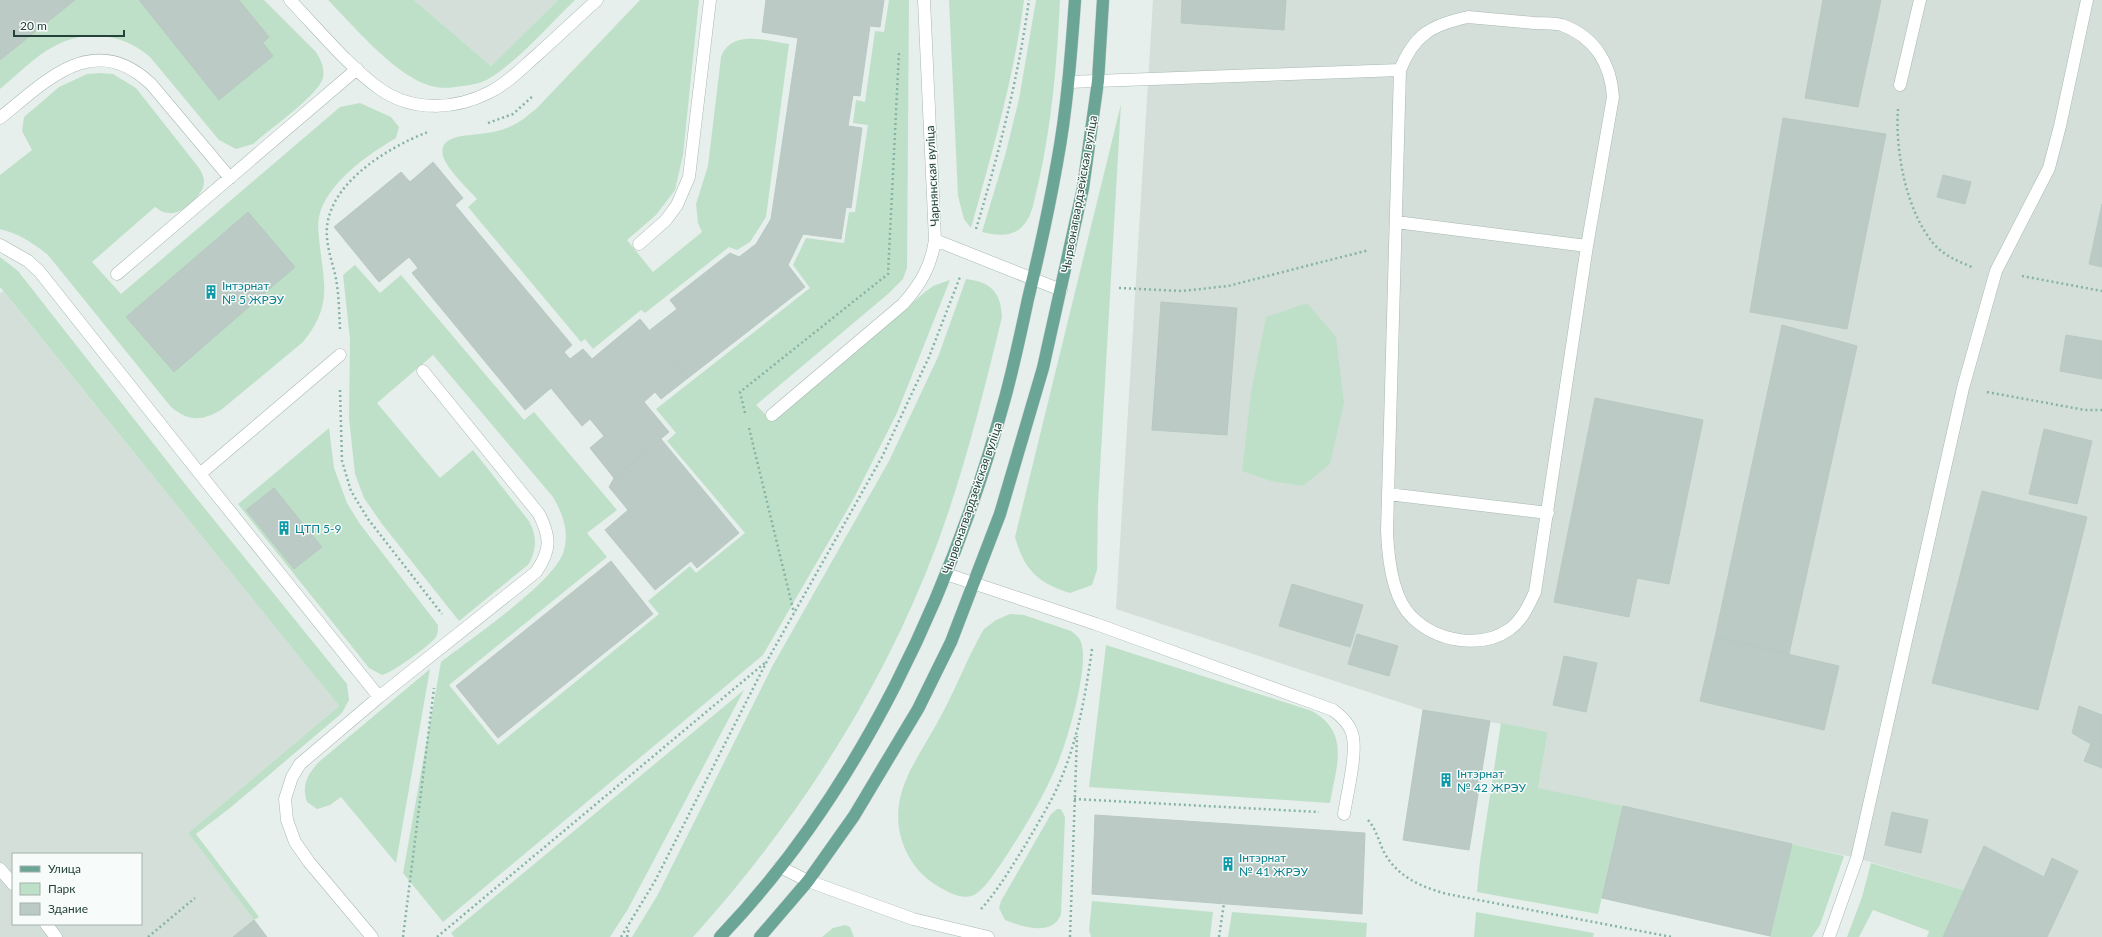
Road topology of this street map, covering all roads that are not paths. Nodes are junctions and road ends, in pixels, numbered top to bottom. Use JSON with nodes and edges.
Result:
{"nodes":[{"id":1,"x":290,"y":0,"type":"edge"},
{"id":2,"x":597,"y":0,"type":"edge"},
{"id":3,"x":710,"y":0,"type":"edge"},
{"id":4,"x":924,"y":0,"type":"edge"},
{"id":5,"x":1075,"y":0,"type":"edge"},
{"id":6,"x":1103,"y":0,"type":"edge"},
{"id":7,"x":1920,"y":0,"type":"edge"},
{"id":8,"x":2087,"y":0,"type":"edge"},
{"id":9,"x":357,"y":69,"type":"junction"},
{"id":10,"x":1400,"y":70,"type":"junction"},
{"id":11,"x":1098,"y":81,"type":"junction"},
{"id":12,"x":1068,"y":82,"type":"junction"},
{"id":13,"x":1900,"y":85,"type":"road end"},
{"id":14,"x":0,"y":118,"type":"edge"},
{"id":15,"x":230,"y":178,"type":"junction"},
{"id":16,"x":1396,"y":222,"type":"junction"},
{"id":17,"x":935,"y":240,"type":"junction"},
{"id":18,"x":639,"y":244,"type":"dead end"},
{"id":19,"x":0,"y":245,"type":"edge"},
{"id":20,"x":1587,"y":246,"type":"junction"},
{"id":21,"x":117,"y":274,"type":"dead end"},
{"id":22,"x":1033,"y":278,"type":"junction"},
{"id":23,"x":1061,"y":290,"type":"junction"},
{"id":24,"x":340,"y":355,"type":"road end"},
{"id":25,"x":423,"y":371,"type":"dead end"},
{"id":26,"x":772,"y":415,"type":"dead end"},
{"id":27,"x":200,"y":474,"type":"junction"},
{"id":28,"x":1388,"y":494,"type":"junction"},
{"id":29,"x":1548,"y":513,"type":"junction"},
{"id":30,"x":946,"y":574,"type":"junction"},
{"id":31,"x":975,"y":584,"type":"junction"},
{"id":32,"x":379,"y":696,"type":"junction"},
{"id":33,"x":1344,"y":814,"type":"road end"},
{"id":34,"x":780,"y":867,"type":"junction"},
{"id":35,"x":0,"y":869,"type":"edge"},
{"id":36,"x":808,"y":881,"type":"junction"},
{"id":37,"x":12,"y":883,"type":"edge"},
{"id":38,"x":47,"y":925,"type":"edge"},
{"id":39,"x":56,"y":937,"type":"edge"},
{"id":40,"x":372,"y":937,"type":"edge"},
{"id":41,"x":720,"y":937,"type":"edge"},
{"id":42,"x":760,"y":937,"type":"edge"},
{"id":43,"x":988,"y":937,"type":"edge"},
{"id":44,"x":1829,"y":937,"type":"edge"}],
"edges":[{"from":1,"to":9,"type":"street"},
{"from":2,"to":9,"type":"street"},
{"from":3,"to":18,"type":"street"},
{"from":4,"to":17,"type":"street","name":"Чарнянская вуліца"},
{"from":5,"to":12,"type":"main road","name":"Чырвонагвардзейская вуліца"},
{"from":6,"to":11,"type":"main road","name":"Чырвонагвардзейская вуліца"},
{"from":7,"to":13,"type":"street"},
{"from":8,"to":44,"type":"street"},
{"from":9,"to":15,"type":"street"},
{"from":10,"to":11,"type":"street"},
{"from":10,"to":16,"type":"street"},
{"from":10,"to":20,"type":"street"},
{"from":11,"to":12,"type":"street"},
{"from":11,"to":23,"type":"main road","name":"Чырвонагвардзейская вуліца"},
{"from":12,"to":22,"type":"main road","name":"Чырвонагвардзейская вуліца"},
{"from":14,"to":15,"type":"street"},
{"from":15,"to":21,"type":"street"},
{"from":16,"to":20,"type":"street"},
{"from":16,"to":28,"type":"street"},
{"from":17,"to":22,"type":"street","name":"Чарнянская вуліца"},
{"from":17,"to":26,"type":"street"},
{"from":19,"to":27,"type":"street"},
{"from":20,"to":29,"type":"street"},
{"from":22,"to":23,"type":"street","name":"Чарнянская вуліца"},
{"from":22,"to":30,"type":"main road","name":"Чырвонагвардзейская вуліца"},
{"from":23,"to":31,"type":"main road","name":"Чырвонагвардзейская вуліца"},
{"from":24,"to":27,"type":"street"},
{"from":25,"to":32,"type":"street"},
{"from":27,"to":32,"type":"street"},
{"from":28,"to":29,"type":"street"},
{"from":28,"to":29,"type":"street"},
{"from":30,"to":31,"type":"street"},
{"from":30,"to":34,"type":"main road","name":"Чырвонагвардзейская вуліца"},
{"from":31,"to":33,"type":"street"},
{"from":31,"to":36,"type":"main road","name":"Чырвонагвардзейская вуліца"},
{"from":32,"to":40,"type":"street"},
{"from":34,"to":36,"type":"street"},
{"from":34,"to":41,"type":"main road","name":"Чырвонагвардзейская вуліца"},
{"from":35,"to":37,"type":"street"},
{"from":36,"to":42,"type":"main road","name":"Чырвонагвардзейская вуліца"},
{"from":36,"to":43,"type":"street"},
{"from":38,"to":39,"type":"street"}]}
